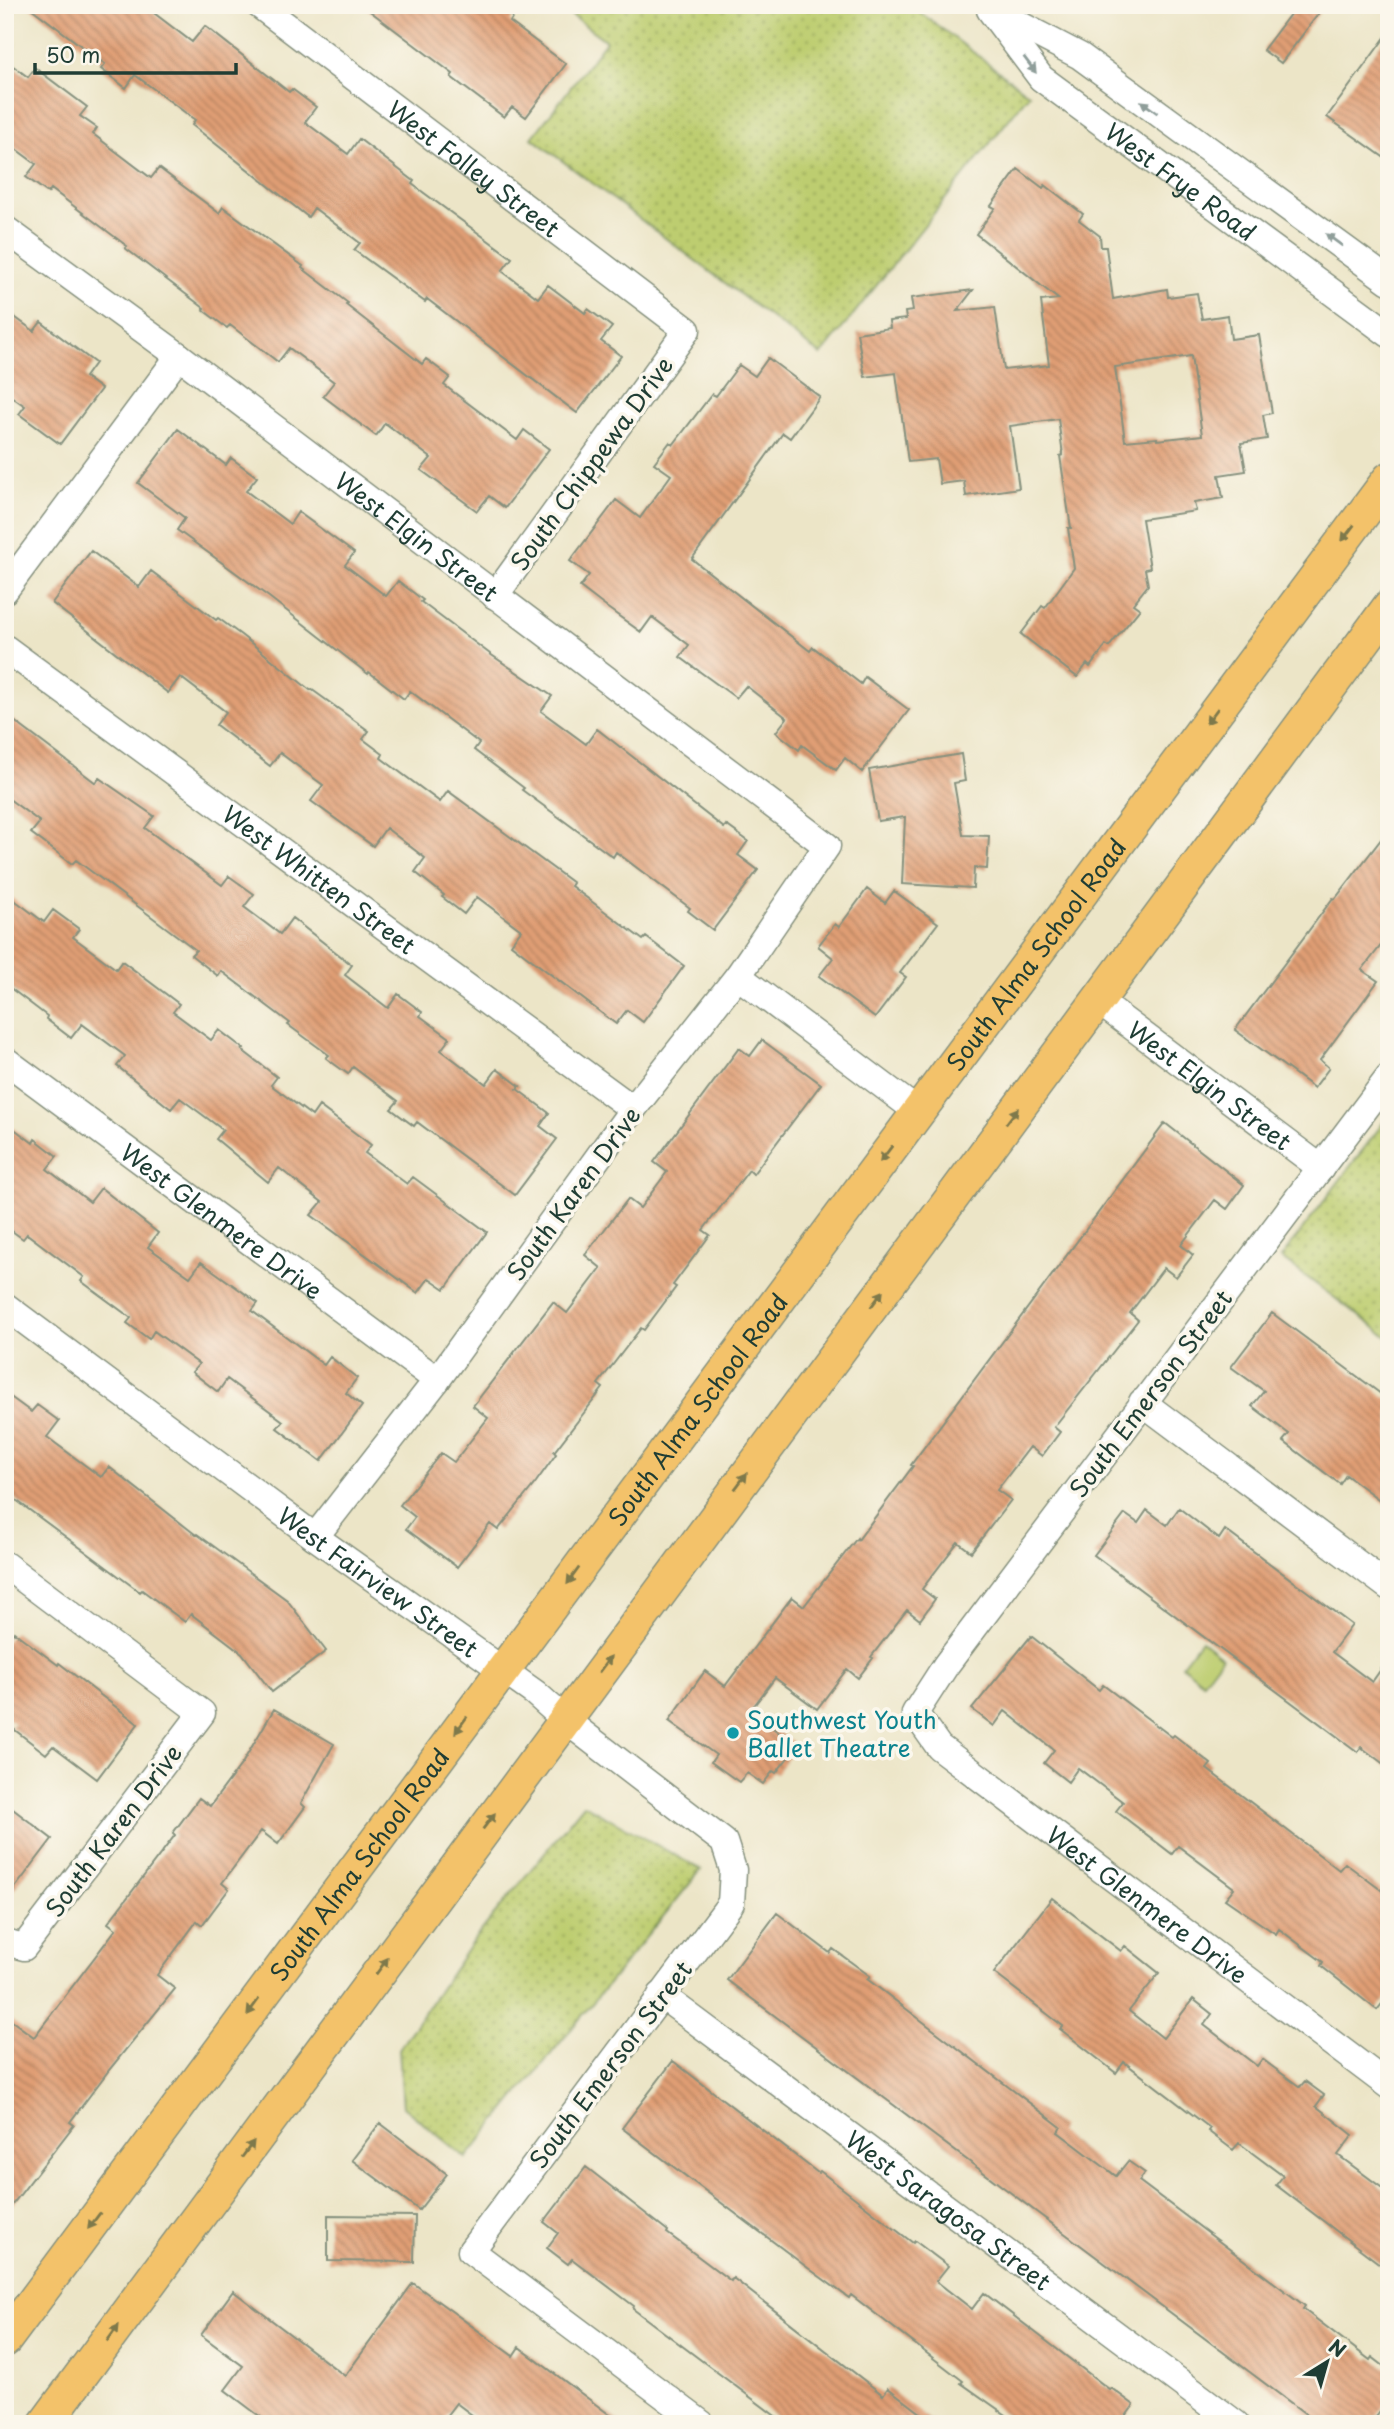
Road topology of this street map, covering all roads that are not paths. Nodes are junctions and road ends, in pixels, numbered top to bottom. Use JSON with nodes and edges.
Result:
{"nodes":[{"id":1,"x":258,"y":5,"type":"edge"},
{"id":2,"x":986,"y":8,"type":"edge"},
{"id":3,"x":5,"y":229,"type":"edge"},
{"id":4,"x":1389,"y":281,"type":"edge"},
{"id":5,"x":687,"y":330,"type":"joint"},
{"id":6,"x":1389,"y":334,"type":"edge"},
{"id":7,"x":179,"y":356,"type":"junction"},
{"id":8,"x":1389,"y":479,"type":"edge"},
{"id":9,"x":5,"y":590,"type":"edge"},
{"id":10,"x":495,"y":596,"type":"junction"},
{"id":11,"x":1389,"y":607,"type":"edge"},
{"id":12,"x":5,"y":648,"type":"edge"},
{"id":13,"x":827,"y":846,"type":"joint"},
{"id":14,"x":738,"y":976,"type":"junction"},
{"id":15,"x":1098,"y":1001,"type":"junction"},
{"id":16,"x":5,"y":1060,"type":"edge"},
{"id":17,"x":1389,"y":1077,"type":"edge"},
{"id":18,"x":633,"y":1109,"type":"junction"},
{"id":19,"x":918,"y":1111,"type":"junction"},
{"id":20,"x":1321,"y":1168,"type":"junction"},
{"id":21,"x":5,"y":1306,"type":"edge"},
{"id":22,"x":437,"y":1380,"type":"junction"},
{"id":23,"x":1142,"y":1402,"type":"junction"},
{"id":24,"x":315,"y":1537,"type":"junction"},
{"id":25,"x":5,"y":1565,"type":"edge"},
{"id":26,"x":1389,"y":1587,"type":"edge"},
{"id":27,"x":502,"y":1671,"type":"junction"},
{"id":28,"x":915,"y":1713,"type":"joint"},
{"id":29,"x":564,"y":1719,"type":"junction"},
{"id":30,"x":733,"y":1870,"type":"joint"},
{"id":31,"x":15,"y":1944,"type":"edge"},
{"id":32,"x":661,"y":1995,"type":"junction"},
{"id":33,"x":1389,"y":2086,"type":"edge"},
{"id":34,"x":5,"y":2340,"type":"edge"},
{"id":35,"x":45,"y":2424,"type":"edge"},
{"id":36,"x":702,"y":2424,"type":"edge"},
{"id":37,"x":1236,"y":2424,"type":"edge"}],
"edges":[{"from":1,"to":5,"type":"street","name":"West Folley Street"},
{"from":4,"to":2,"type":"street","name":"West Frye Road","one_way":true},
{"from":2,"to":6,"type":"street","name":"West Frye Road","one_way":true},
{"from":3,"to":7,"type":"street","name":"West Elgin Street"},
{"from":5,"to":10,"type":"street","name":"South Chippewa Drive"},
{"from":7,"to":9,"type":"street"},
{"from":7,"to":10,"type":"street","name":"West Elgin Street"},
{"from":8,"to":19,"type":"main road","name":"South Alma School Road","one_way":true},
{"from":10,"to":13,"type":"street","name":"West Elgin Street"},
{"from":11,"to":15,"type":"main road"},
{"from":12,"to":18,"type":"street","name":"West Whitten Street"},
{"from":13,"to":14,"type":"street","name":"South Karen Drive"},
{"from":14,"to":18,"type":"street","name":"South Karen Drive"},
{"from":14,"to":19,"type":"street"},
{"from":15,"to":20,"type":"street","name":"West Elgin Street"},
{"from":29,"to":15,"type":"main road","one_way":true},
{"from":16,"to":22,"type":"street","name":"West Glenmere Drive"},
{"from":17,"to":20,"type":"street","name":"South Emerson Street"},
{"from":18,"to":22,"type":"street","name":"South Karen Drive"},
{"from":19,"to":27,"type":"main road","name":"South Alma School Road","one_way":true},
{"from":20,"to":23,"type":"street","name":"South Emerson Street"},
{"from":21,"to":24,"type":"street","name":"West Fairview Street"},
{"from":22,"to":24,"type":"street","name":"South Karen Drive"},
{"from":23,"to":26,"type":"street"},
{"from":23,"to":28,"type":"street","name":"South Emerson Street"},
{"from":24,"to":27,"type":"street","name":"West Fairview Street"},
{"from":25,"to":31,"type":"street","name":"South Karen Drive"},
{"from":27,"to":29,"type":"street","name":"West Fairview Street"},
{"from":27,"to":34,"type":"main road","name":"South Alma School Road","one_way":true},
{"from":28,"to":33,"type":"street","name":"West Glenmere Drive"},
{"from":29,"to":30,"type":"street","name":"West Fairview Street"},
{"from":35,"to":29,"type":"main road","one_way":true},
{"from":30,"to":32,"type":"street","name":"South Emerson Street"},
{"from":32,"to":36,"type":"street","name":"South Emerson Street"},
{"from":32,"to":37,"type":"street","name":"West Saragosa Street"}]}
